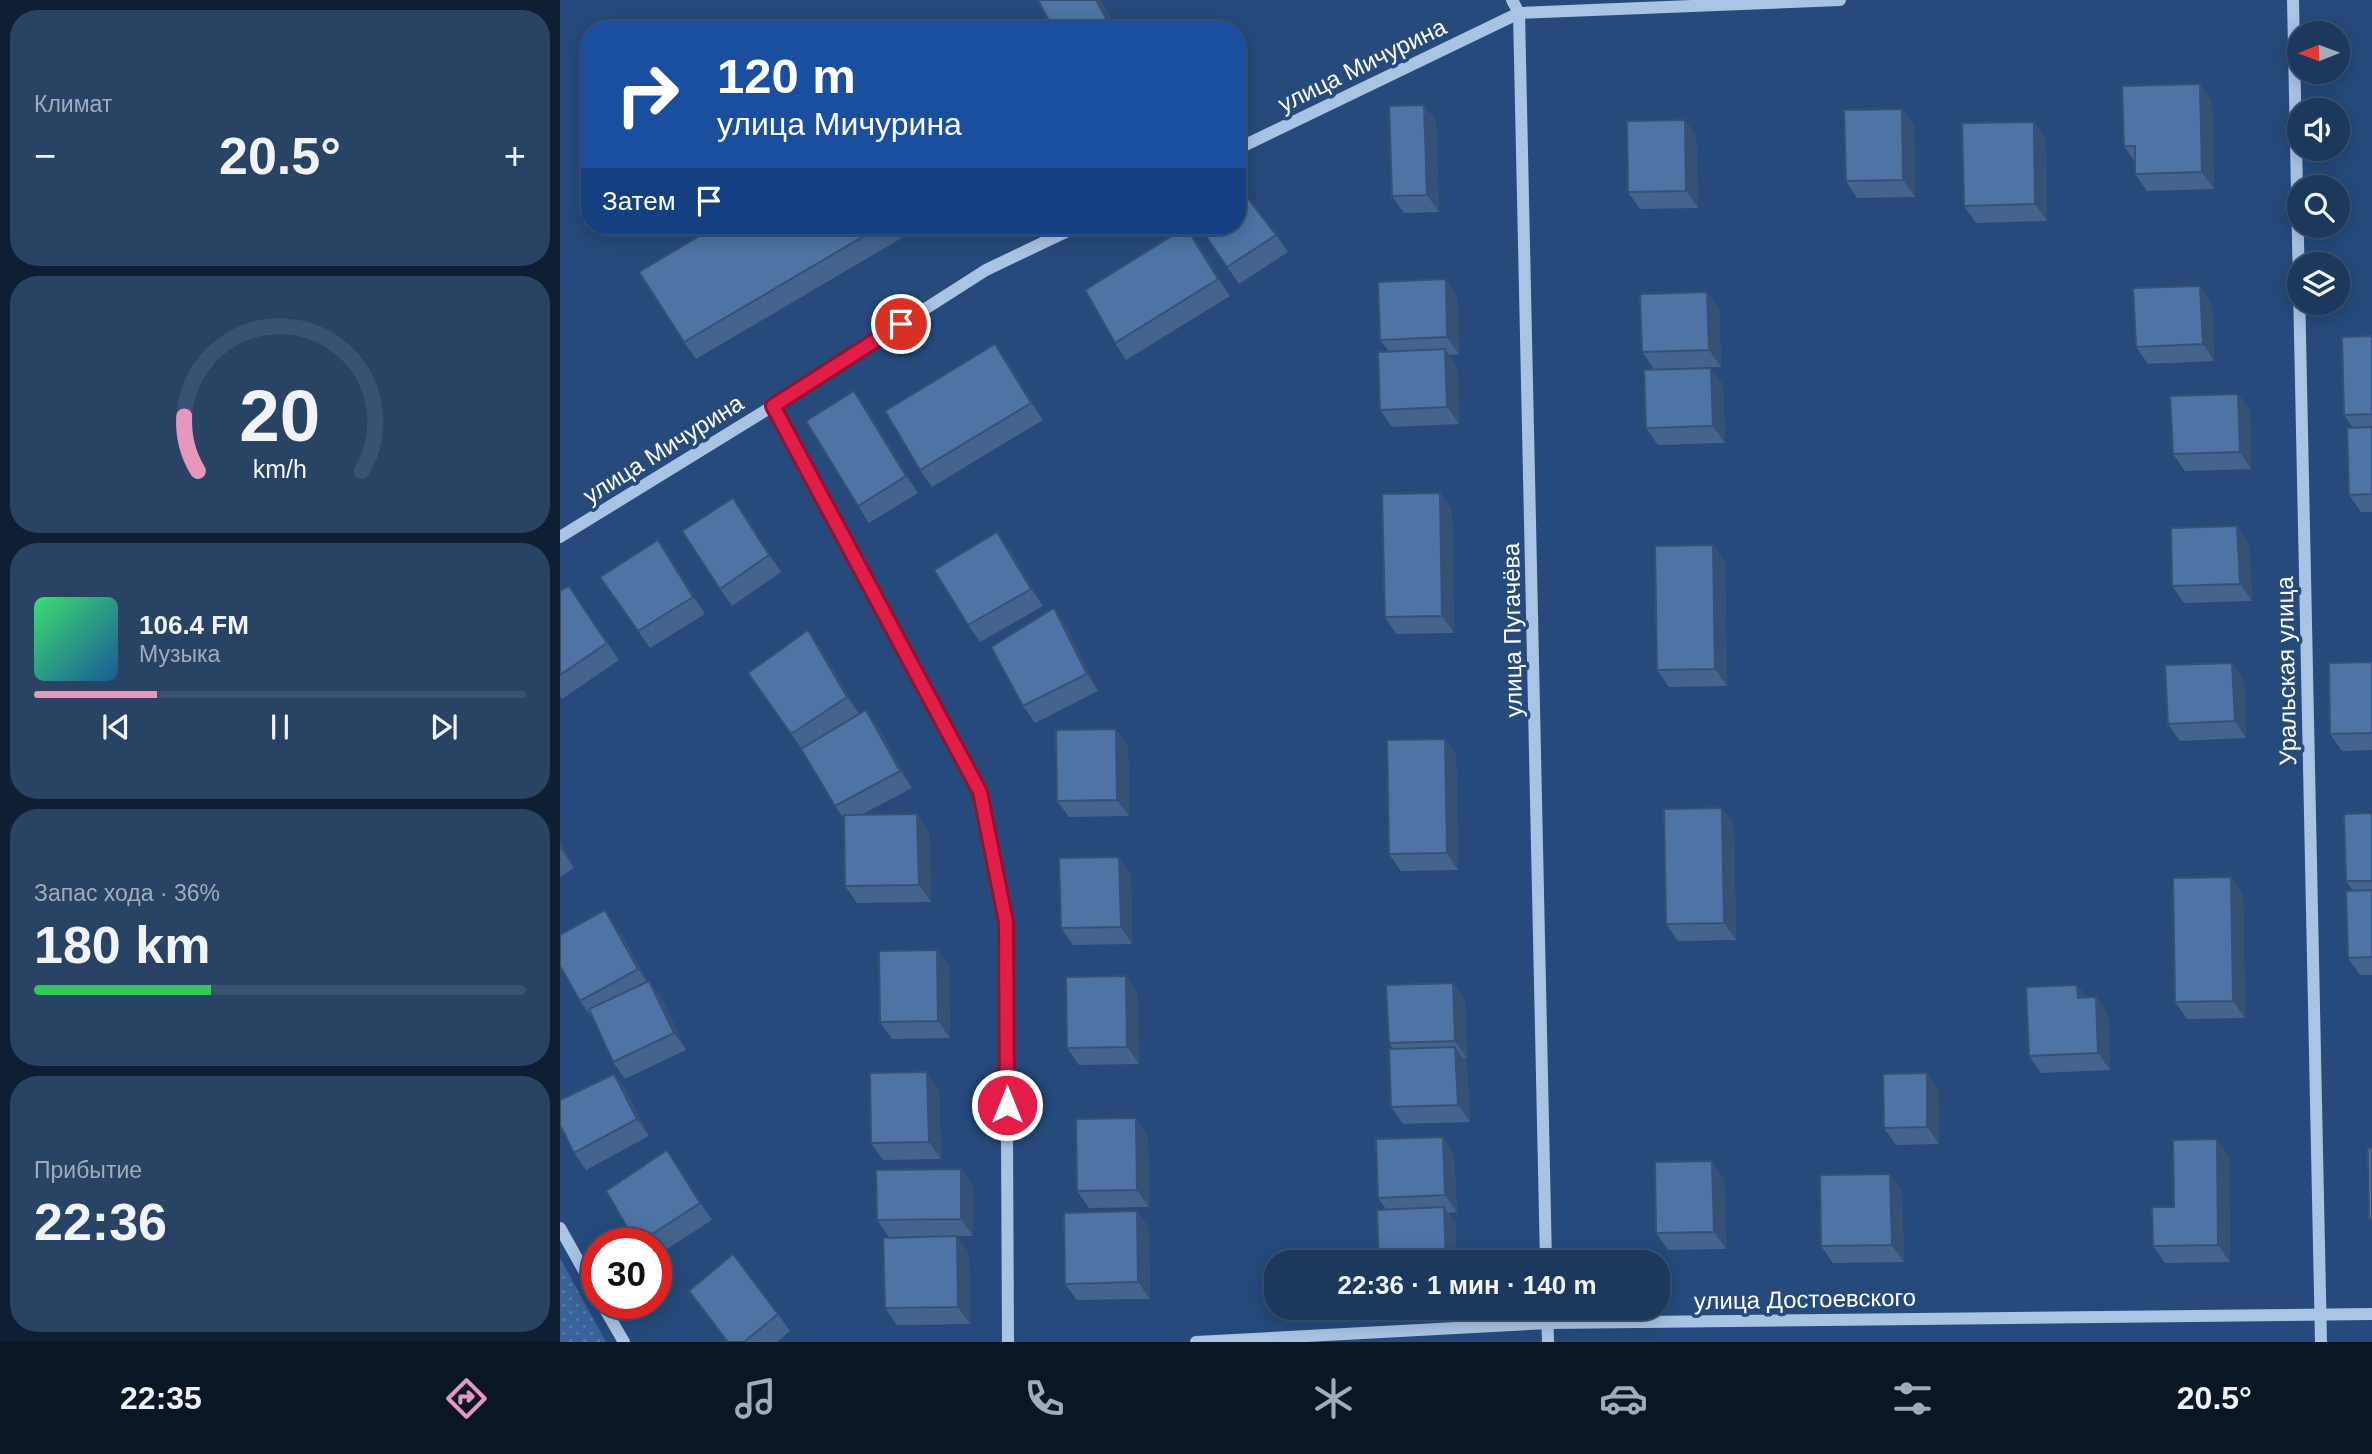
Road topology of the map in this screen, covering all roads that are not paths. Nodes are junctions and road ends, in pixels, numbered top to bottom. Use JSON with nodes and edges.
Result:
{"nodes":[{"id":1,"x":1512,"y":0,"type":"edge"},
{"id":2,"x":1840,"y":0,"type":"edge"},
{"id":3,"x":2293,"y":0,"type":"edge"},
{"id":4,"x":1519,"y":13,"type":"junction"},
{"id":5,"x":1246,"y":145,"type":"edge"},
{"id":6,"x":1059,"y":235,"type":"edge"},
{"id":7,"x":773,"y":406,"type":"junction"},
{"id":8,"x":560,"y":537,"type":"edge"},
{"id":9,"x":560,"y":1228,"type":"edge"},
{"id":10,"x":1546,"y":1250,"type":"edge"},
{"id":11,"x":581,"y":1265,"type":"edge"},
{"id":12,"x":2372,"y":1314,"type":"edge"},
{"id":13,"x":2321,"y":1315,"type":"junction"},
{"id":14,"x":611,"y":1319,"type":"edge"},
{"id":15,"x":1548,"y":1320,"type":"edge"},
{"id":16,"x":1548,"y":1323,"type":"junction"},
{"id":17,"x":624,"y":1342,"type":"edge"},
{"id":18,"x":1008,"y":1342,"type":"edge"},
{"id":19,"x":1196,"y":1342,"type":"edge"},
{"id":20,"x":1548,"y":1342,"type":"edge"},
{"id":21,"x":2321,"y":1342,"type":"edge"}],
"edges":[{"from":1,"to":4,"type":"street","name":"улица Пугачёва"},
{"from":2,"to":4,"type":"street","name":"улица Мичурина"},
{"from":3,"to":13,"type":"street","name":"Уральская улица"},
{"from":4,"to":5,"type":"street","name":"улица Мичурина"},
{"from":4,"to":10,"type":"street","name":"улица Пугачёва"},
{"from":6,"to":7,"type":"street","name":"улица Мичурина"},
{"from":7,"to":8,"type":"street","name":"улица Мичурина"},
{"from":7,"to":18,"type":"street"},
{"from":9,"to":11,"type":"street"},
{"from":12,"to":13,"type":"street","name":"улица Достоевского"},
{"from":13,"to":16,"type":"street","name":"улица Достоевского"},
{"from":13,"to":21,"type":"street","name":"Уральская улица"},
{"from":14,"to":17,"type":"street"},
{"from":15,"to":16,"type":"street"},
{"from":16,"to":19,"type":"street","name":"улица Достоевского"},
{"from":16,"to":20,"type":"street"}]}
